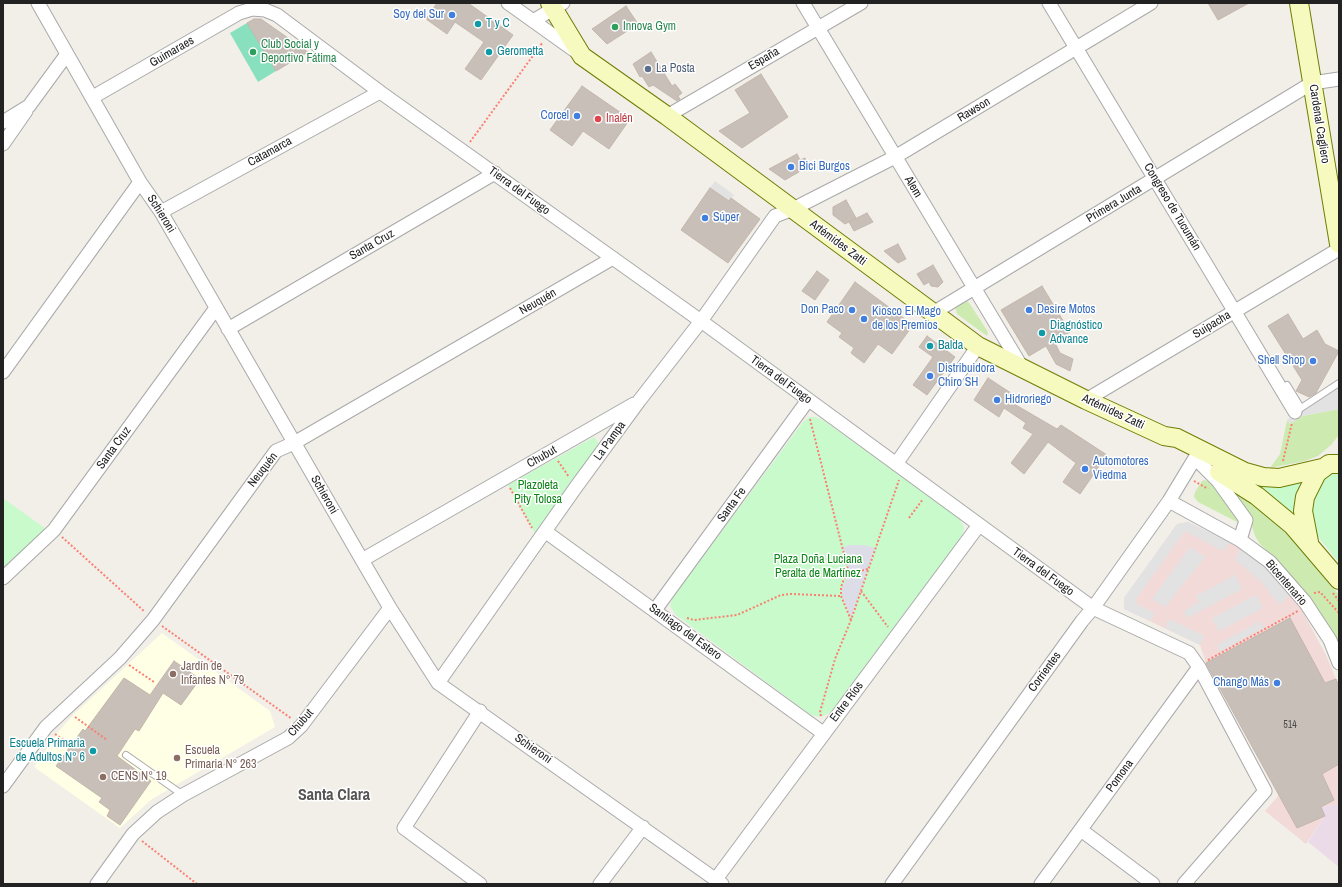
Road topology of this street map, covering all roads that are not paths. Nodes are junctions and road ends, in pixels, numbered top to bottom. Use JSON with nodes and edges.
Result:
{"nodes":[{"id":1,"x":38,"y":3,"type":"edge"},
{"id":2,"x":508,"y":3,"type":"edge"},
{"id":3,"x":802,"y":3,"type":"edge"},
{"id":4,"x":861,"y":3,"type":"edge"},
{"id":5,"x":1049,"y":3,"type":"edge"},
{"id":6,"x":1151,"y":3,"type":"edge"},
{"id":7,"x":555,"y":5,"type":"edge"},
{"id":8,"x":1299,"y":5,"type":"edge"},
{"id":9,"x":252,"y":9,"type":"joint"},
{"id":10,"x":533,"y":21,"type":"junction"},
{"id":11,"x":818,"y":28,"type":"junction"},
{"id":12,"x":1076,"y":49,"type":"junction"},
{"id":13,"x":67,"y":54,"type":"junction"},
{"id":14,"x":582,"y":56,"type":"junction"},
{"id":15,"x":1339,"y":79,"type":"edge"},
{"id":16,"x":1312,"y":83,"type":"junction"},
{"id":17,"x":380,"y":92,"type":"junction"},
{"id":18,"x":93,"y":97,"type":"junction"},
{"id":19,"x":29,"y":106,"type":"junction"},
{"id":20,"x":667,"y":116,"type":"junction"},
{"id":21,"x":3,"y":122,"type":"edge"},
{"id":22,"x":3,"y":144,"type":"edge"},
{"id":23,"x":895,"y":156,"type":"junction"},
{"id":24,"x":495,"y":173,"type":"junction"},
{"id":25,"x":1154,"y":179,"type":"junction"},
{"id":26,"x":140,"y":182,"type":"junction"},
{"id":27,"x":792,"y":209,"type":"junction"},
{"id":28,"x":161,"y":212,"type":"junction"},
{"id":29,"x":1339,"y":244,"type":"edge"},
{"id":30,"x":1339,"y":249,"type":"edge"},
{"id":31,"x":613,"y":258,"type":"junction"},
{"id":32,"x":974,"y":288,"type":"junction"},
{"id":33,"x":216,"y":308,"type":"junction"},
{"id":34,"x":1234,"y":312,"type":"junction"},
{"id":35,"x":933,"y":313,"type":"junction"},
{"id":36,"x":701,"y":321,"type":"junction"},
{"id":37,"x":228,"y":329,"type":"junction"},
{"id":38,"x":978,"y":346,"type":"junction"},
{"id":39,"x":1024,"y":370,"type":"junction"},
{"id":40,"x":3,"y":372,"type":"edge"},
{"id":41,"x":1339,"y":383,"type":"edge"},
{"id":42,"x":1288,"y":385,"type":"dead end"},
{"id":43,"x":808,"y":400,"type":"junction"},
{"id":44,"x":1086,"y":400,"type":"junction"},
{"id":45,"x":639,"y":401,"type":"junction"},
{"id":46,"x":1298,"y":410,"type":"junction"},
{"id":47,"x":1164,"y":436,"type":"junction"},
{"id":48,"x":294,"y":443,"type":"junction"},
{"id":49,"x":1195,"y":458,"type":"junction"},
{"id":50,"x":1332,"y":462,"type":"edge"},
{"id":51,"x":899,"y":467,"type":"junction"},
{"id":52,"x":1169,"y":501,"type":"junction"},
{"id":53,"x":979,"y":525,"type":"junction"},
{"id":54,"x":543,"y":536,"type":"junction"},
{"id":55,"x":1240,"y":540,"type":"junction"},
{"id":56,"x":1310,"y":545,"type":"junction"},
{"id":57,"x":362,"y":560,"type":"junction"},
{"id":58,"x":3,"y":578,"type":"edge"},
{"id":59,"x":1334,"y":585,"type":"edge"},
{"id":60,"x":390,"y":608,"type":"junction"},
{"id":61,"x":1093,"y":608,"type":"junction"},
{"id":62,"x":655,"y":610,"type":"junction"},
{"id":63,"x":1339,"y":663,"type":"edge"},
{"id":64,"x":1198,"y":665,"type":"junction"},
{"id":65,"x":438,"y":683,"type":"junction"},
{"id":66,"x":480,"y":711,"type":"junction"},
{"id":67,"x":823,"y":733,"type":"junction"},
{"id":68,"x":126,"y":755,"type":"dead end"},
{"id":69,"x":3,"y":786,"type":"edge"},
{"id":70,"x":183,"y":795,"type":"junction"},
{"id":71,"x":642,"y":826,"type":"junction"},
{"id":72,"x":1081,"y":830,"type":"junction"},
{"id":73,"x":719,"y":882,"type":"edge"},
{"id":74,"x":97,"y":884,"type":"edge"},
{"id":75,"x":480,"y":884,"type":"edge"},
{"id":76,"x":600,"y":884,"type":"edge"},
{"id":77,"x":892,"y":884,"type":"edge"},
{"id":78,"x":1041,"y":884,"type":"edge"},
{"id":79,"x":1153,"y":884,"type":"edge"},
{"id":80,"x":1184,"y":884,"type":"edge"}],
"edges":[{"from":1,"to":13,"type":"street","name":"Schieroni"},
{"from":2,"to":10,"type":"street"},
{"from":3,"to":11,"type":"street","name":"Alem"},
{"from":4,"to":11,"type":"street","name":"España"},
{"from":5,"to":12,"type":"street","name":"Congreso de Tucumán"},
{"from":6,"to":12,"type":"street","name":"Rawson"},
{"from":7,"to":10,"type":"street"},
{"from":7,"to":14,"type":"main road","name":"Artémides Zatti"},
{"from":8,"to":16,"type":"main road","name":"Cardenal Cagliero"},
{"from":9,"to":17,"type":"street","name":"Tierra del Fuego"},
{"from":9,"to":18,"type":"street","name":"Guimaraes"},
{"from":10,"to":14,"type":"street"},
{"from":11,"to":20,"type":"street","name":"España"},
{"from":11,"to":23,"type":"street","name":"Alem"},
{"from":12,"to":23,"type":"street","name":"Rawson"},
{"from":12,"to":25,"type":"street","name":"Congreso de Tucumán"},
{"from":13,"to":18,"type":"street","name":"Schieroni"},
{"from":13,"to":19,"type":"street"},
{"from":14,"to":20,"type":"main road","name":"Artémides Zatti"},
{"from":15,"to":16,"type":"street","name":"Primera Junta"},
{"from":16,"to":25,"type":"street","name":"Primera Junta"},
{"from":16,"to":29,"type":"main road","name":"Cardenal Cagliero"},
{"from":17,"to":24,"type":"street","name":"Tierra del Fuego"},
{"from":17,"to":28,"type":"street","name":"Catamarca"},
{"from":18,"to":26,"type":"street","name":"Schieroni"},
{"from":19,"to":21,"type":"street"},
{"from":19,"to":22,"type":"street"},
{"from":20,"to":27,"type":"main road","name":"Artémides Zatti"},
{"from":23,"to":27,"type":"street","name":"Rawson"},
{"from":23,"to":32,"type":"street","name":"Alem"},
{"from":24,"to":31,"type":"street","name":"Tierra del Fuego"},
{"from":24,"to":37,"type":"street","name":"Santa Cruz"},
{"from":25,"to":32,"type":"street","name":"Primera Junta"},
{"from":25,"to":34,"type":"street","name":"Congreso de Tucumán"},
{"from":26,"to":28,"type":"street","name":"Schieroni"},
{"from":26,"to":40,"type":"street"},
{"from":27,"to":35,"type":"main road","name":"Artémides Zatti"},
{"from":27,"to":36,"type":"street","name":"La Pampa"},
{"from":28,"to":33,"type":"street","name":"Schieroni"},
{"from":30,"to":34,"type":"street","name":"Suipacha"},
{"from":31,"to":36,"type":"street","name":"Tierra del Fuego"},
{"from":31,"to":48,"type":"street","name":"Neuquén"},
{"from":32,"to":35,"type":"street","name":"Primera Junta"},
{"from":32,"to":39,"type":"street","name":"Alem"},
{"from":33,"to":37,"type":"street","name":"Schieroni"},
{"from":33,"to":58,"type":"street","name":"Santa Cruz"},
{"from":34,"to":44,"type":"street","name":"Suipacha"},
{"from":34,"to":46,"type":"street","name":"Congreso de Tucumán"},
{"from":35,"to":38,"type":"main road","name":"Artémides Zatti"},
{"from":36,"to":43,"type":"street","name":"Tierra del Fuego"},
{"from":36,"to":45,"type":"street","name":"La Pampa"},
{"from":37,"to":48,"type":"street","name":"Schieroni"},
{"from":38,"to":39,"type":"main road","name":"Artémides Zatti"},
{"from":38,"to":51,"type":"street"},
{"from":39,"to":44,"type":"main road","name":"Artémides Zatti"},
{"from":41,"to":46,"type":"lane"},
{"from":42,"to":46,"type":"lane"},
{"from":43,"to":51,"type":"street","name":"Tierra del Fuego"},
{"from":43,"to":62,"type":"street","name":"Santa Fe"},
{"from":44,"to":47,"type":"main road","name":"Artémides Zatti"},
{"from":45,"to":54,"type":"street","name":"La Pampa"},
{"from":45,"to":57,"type":"street","name":"Chubut"},
{"from":47,"to":49,"type":"main road","name":"Artémides Zatti"},
{"from":47,"to":50,"type":"main road","name":"Artémides Zatti"},
{"from":48,"to":57,"type":"street","name":"Schieroni"},
{"from":48,"to":69,"type":"street","name":"Neuquén"},
{"from":49,"to":52,"type":"street","name":"Corrientes"},
{"from":49,"to":55,"type":"street"},
{"from":49,"to":56,"type":"main road","name":"Artémides Zatti"},
{"from":50,"to":56,"type":"main road"},
{"from":51,"to":53,"type":"street","name":"Tierra del Fuego"},
{"from":52,"to":55,"type":"street","name":"Bicentenario"},
{"from":52,"to":61,"type":"street","name":"Corrientes"},
{"from":53,"to":61,"type":"street","name":"Tierra del Fuego"},
{"from":53,"to":67,"type":"street","name":"Entre Ríos"},
{"from":54,"to":62,"type":"street","name":"Santiago del Estero"},
{"from":54,"to":65,"type":"street","name":"La Pampa"},
{"from":55,"to":63,"type":"street","name":"Bicentenario"},
{"from":56,"to":59,"type":"main road","name":"Artémides Zatti"},
{"from":57,"to":60,"type":"street","name":"Schieroni"},
{"from":60,"to":65,"type":"street","name":"Schieroni"},
{"from":60,"to":70,"type":"street","name":"Chubut"},
{"from":61,"to":64,"type":"street","name":"Tierra del Fuego"},
{"from":61,"to":77,"type":"street","name":"Corrientes"},
{"from":62,"to":67,"type":"street","name":"Santiago del Estero"},
{"from":64,"to":72,"type":"street","name":"Pomona"},
{"from":64,"to":80,"type":"street","name":"Tierra del Fuego"},
{"from":65,"to":66,"type":"street","name":"Schieroni"},
{"from":66,"to":71,"type":"street","name":"Schieroni"},
{"from":66,"to":75,"type":"street"},
{"from":67,"to":73,"type":"street","name":"Entre Ríos"},
{"from":68,"to":70,"type":"lane"},
{"from":70,"to":74,"type":"street","name":"Chubut"},
{"from":71,"to":73,"type":"street","name":"Schieroni"},
{"from":71,"to":76,"type":"street"},
{"from":72,"to":78,"type":"street","name":"Pomona"},
{"from":72,"to":79,"type":"street"}]}
